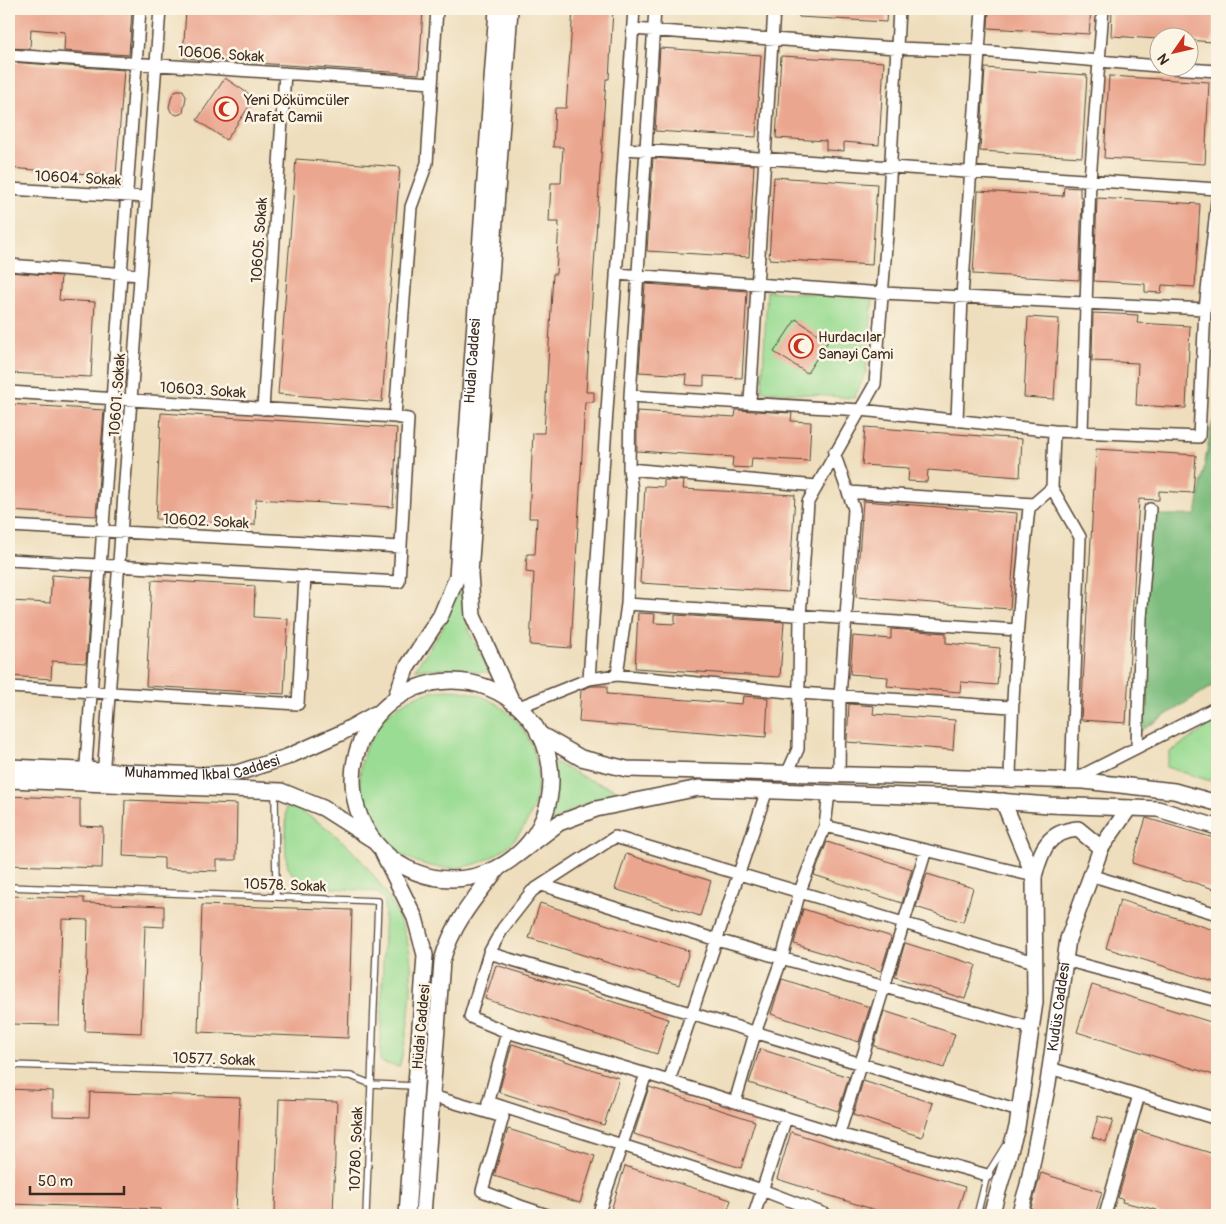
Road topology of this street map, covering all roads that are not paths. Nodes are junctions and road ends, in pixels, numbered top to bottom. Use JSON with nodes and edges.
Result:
{"nodes":[{"id":1,"x":140,"y":9,"type":"edge"},
{"id":2,"x":160,"y":9,"type":"edge"},
{"id":3,"x":437,"y":9,"type":"edge"},
{"id":4,"x":497,"y":9,"type":"edge"},
{"id":5,"x":510,"y":9,"type":"edge"},
{"id":6,"x":634,"y":9,"type":"edge"},
{"id":7,"x":655,"y":9,"type":"edge"},
{"id":8,"x":774,"y":9,"type":"edge"},
{"id":9,"x":899,"y":9,"type":"edge"},
{"id":10,"x":982,"y":9,"type":"edge"},
{"id":11,"x":1103,"y":9,"type":"edge"},
{"id":12,"x":633,"y":29,"type":"junction"},
{"id":13,"x":653,"y":29,"type":"junction"},
{"id":14,"x":771,"y":38,"type":"junction"},
{"id":15,"x":896,"y":48,"type":"junction"},
{"id":16,"x":980,"y":51,"type":"junction"},
{"id":17,"x":9,"y":55,"type":"edge"},
{"id":18,"x":1098,"y":61,"type":"junction"},
{"id":19,"x":136,"y":64,"type":"junction"},
{"id":20,"x":156,"y":65,"type":"junction"},
{"id":21,"x":1148,"y":65,"type":"edge"},
{"id":22,"x":1198,"y":70,"type":"edge"},
{"id":23,"x":1217,"y":71,"type":"edge"},
{"id":24,"x":285,"y":73,"type":"junction"},
{"id":25,"x":432,"y":83,"type":"junction"},
{"id":26,"x":625,"y":149,"type":"junction"},
{"id":27,"x":645,"y":150,"type":"junction"},
{"id":28,"x":765,"y":157,"type":"junction"},
{"id":29,"x":890,"y":165,"type":"junction"},
{"id":30,"x":971,"y":173,"type":"junction"},
{"id":31,"x":1090,"y":180,"type":"junction"},
{"id":32,"x":9,"y":189,"type":"edge"},
{"id":33,"x":1217,"y":189,"type":"edge"},
{"id":34,"x":127,"y":196,"type":"junction"},
{"id":35,"x":146,"y":197,"type":"junction"},
{"id":36,"x":1217,"y":200,"type":"edge"},
{"id":37,"x":9,"y":265,"type":"edge"},
{"id":38,"x":121,"y":274,"type":"junction"},
{"id":39,"x":616,"y":274,"type":"junction"},
{"id":40,"x":140,"y":275,"type":"junction"},
{"id":41,"x":637,"y":276,"type":"junction"},
{"id":42,"x":757,"y":284,"type":"junction"},
{"id":43,"x":882,"y":293,"type":"junction"},
{"id":44,"x":962,"y":297,"type":"junction"},
{"id":45,"x":1085,"y":303,"type":"junction"},
{"id":46,"x":1204,"y":309,"type":"junction"},
{"id":47,"x":9,"y":392,"type":"edge"},
{"id":48,"x":630,"y":396,"type":"junction"},
{"id":49,"x":112,"y":399,"type":"junction"},
{"id":50,"x":131,"y":400,"type":"junction"},
{"id":51,"x":750,"y":402,"type":"junction"},
{"id":52,"x":263,"y":409,"type":"junction"},
{"id":53,"x":860,"y":410,"type":"junction"},
{"id":54,"x":395,"y":417,"type":"junction"},
{"id":55,"x":957,"y":420,"type":"junction"},
{"id":56,"x":1054,"y":431,"type":"junction"},
{"id":57,"x":1082,"y":432,"type":"junction"},
{"id":58,"x":834,"y":453,"type":"junction"},
{"id":59,"x":629,"y":469,"type":"junction"},
{"id":60,"x":817,"y":486,"type":"junction"},
{"id":61,"x":1052,"y":488,"type":"junction"},
{"id":62,"x":848,"y":492,"type":"junction"},
{"id":63,"x":1034,"y":504,"type":"junction"},
{"id":64,"x":1150,"y":509,"type":"dead end"},
{"id":65,"x":9,"y":526,"type":"edge"},
{"id":66,"x":103,"y":531,"type":"junction"},
{"id":67,"x":122,"y":532,"type":"junction"},
{"id":68,"x":401,"y":547,"type":"junction"},
{"id":69,"x":9,"y":560,"type":"edge"},
{"id":70,"x":100,"y":565,"type":"junction"},
{"id":71,"x":119,"y":566,"type":"junction"},
{"id":72,"x":305,"y":576,"type":"junction"},
{"id":73,"x":627,"y":604,"type":"junction"},
{"id":74,"x":800,"y":616,"type":"junction"},
{"id":75,"x":846,"y":617,"type":"junction"},
{"id":76,"x":1017,"y":630,"type":"junction"},
{"id":77,"x":617,"y":675,"type":"junction"},
{"id":78,"x":590,"y":679,"type":"junction"},
{"id":79,"x":9,"y":687,"type":"edge"},
{"id":80,"x":91,"y":692,"type":"junction"},
{"id":81,"x":110,"y":693,"type":"junction"},
{"id":82,"x":799,"y":693,"type":"junction"},
{"id":83,"x":840,"y":696,"type":"junction"},
{"id":84,"x":395,"y":699,"type":"junction"},
{"id":85,"x":515,"y":705,"type":"junction"},
{"id":86,"x":1217,"y":706,"type":"edge"},
{"id":87,"x":1011,"y":707,"type":"junction"},
{"id":88,"x":383,"y":709,"type":"junction"},
{"id":89,"x":538,"y":732,"type":"junction"},
{"id":90,"x":1137,"y":746,"type":"junction"},
{"id":91,"x":9,"y":767,"type":"edge"},
{"id":92,"x":787,"y":774,"type":"junction"},
{"id":93,"x":839,"y":775,"type":"junction"},
{"id":94,"x":85,"y":776,"type":"junction"},
{"id":95,"x":103,"y":777,"type":"junction"},
{"id":96,"x":1010,"y":779,"type":"junction"},
{"id":97,"x":9,"y":780,"type":"edge"},
{"id":98,"x":1071,"y":781,"type":"junction"},
{"id":99,"x":275,"y":790,"type":"junction"},
{"id":100,"x":767,"y":790,"type":"junction"},
{"id":101,"x":829,"y":793,"type":"junction"},
{"id":102,"x":1003,"y":801,"type":"junction"},
{"id":103,"x":1217,"y":803,"type":"edge"},
{"id":104,"x":1129,"y":808,"type":"junction"},
{"id":105,"x":825,"y":826,"type":"junction"},
{"id":106,"x":1217,"y":827,"type":"edge"},
{"id":107,"x":377,"y":844,"type":"junction"},
{"id":108,"x":1101,"y":848,"type":"junction"},
{"id":109,"x":926,"y":850,"type":"junction"},
{"id":110,"x":517,"y":855,"type":"junction"},
{"id":111,"x":500,"y":866,"type":"junction"},
{"id":112,"x":739,"y":872,"type":"junction"},
{"id":113,"x":1090,"y":875,"type":"junction"},
{"id":114,"x":1034,"y":876,"type":"junction"},
{"id":115,"x":542,"y":885,"type":"junction"},
{"id":116,"x":9,"y":887,"type":"edge"},
{"id":117,"x":800,"y":891,"type":"junction"},
{"id":118,"x":276,"y":897,"type":"junction"},
{"id":119,"x":1217,"y":914,"type":"edge"},
{"id":120,"x":904,"y":922,"type":"junction"},
{"id":121,"x":716,"y":940,"type":"junction"},
{"id":122,"x":489,"y":953,"type":"junction"},
{"id":123,"x":782,"y":958,"type":"junction"},
{"id":124,"x":1065,"y":960,"type":"junction"},
{"id":125,"x":1034,"y":962,"type":"junction"},
{"id":126,"x":884,"y":987,"type":"junction"},
{"id":127,"x":1217,"y":1001,"type":"edge"},
{"id":128,"x":692,"y":1015,"type":"junction"},
{"id":129,"x":1031,"y":1028,"type":"junction"},
{"id":130,"x":507,"y":1032,"type":"junction"},
{"id":131,"x":755,"y":1033,"type":"junction"},
{"id":132,"x":860,"y":1064,"type":"junction"},
{"id":133,"x":9,"y":1065,"type":"edge"},
{"id":134,"x":1050,"y":1068,"type":"junction"},
{"id":135,"x":646,"y":1074,"type":"junction"},
{"id":136,"x":669,"y":1081,"type":"junction"},
{"id":137,"x":371,"y":1084,"type":"junction"},
{"id":138,"x":416,"y":1086,"type":"junction"},
{"id":139,"x":1139,"y":1095,"type":"junction"},
{"id":140,"x":432,"y":1096,"type":"junction"},
{"id":141,"x":735,"y":1102,"type":"junction"},
{"id":142,"x":487,"y":1107,"type":"junction"},
{"id":143,"x":1019,"y":1110,"type":"junction"},
{"id":144,"x":786,"y":1118,"type":"junction"},
{"id":145,"x":1217,"y":1119,"type":"edge"},
{"id":146,"x":1017,"y":1127,"type":"junction"},
{"id":147,"x":839,"y":1134,"type":"junction"},
{"id":148,"x":623,"y":1145,"type":"junction"},
{"id":149,"x":987,"y":1175,"type":"junction"},
{"id":150,"x":762,"y":1190,"type":"junction"},
{"id":151,"x":522,"y":1211,"type":"edge"},
{"id":152,"x":366,"y":1215,"type":"edge"},
{"id":153,"x":407,"y":1215,"type":"edge"},
{"id":154,"x":424,"y":1215,"type":"edge"},
{"id":155,"x":547,"y":1215,"type":"edge"},
{"id":156,"x":598,"y":1215,"type":"edge"},
{"id":157,"x":754,"y":1215,"type":"edge"},
{"id":158,"x":827,"y":1215,"type":"edge"},
{"id":159,"x":977,"y":1215,"type":"edge"},
{"id":160,"x":991,"y":1215,"type":"edge"},
{"id":161,"x":1019,"y":1215,"type":"edge"},
{"id":162,"x":1105,"y":1215,"type":"edge"}],
"edges":[{"from":1,"to":19,"type":"street","name":"10601. Sokak"},
{"from":2,"to":20,"type":"street","name":"10601. Sokak"},
{"from":3,"to":25,"type":"street"},
{"from":4,"to":84,"type":"street","name":"Hüdai Caddesi"},
{"from":5,"to":85,"type":"street","name":"Hüdai Caddesi"},
{"from":6,"to":12,"type":"street"},
{"from":7,"to":13,"type":"street"},
{"from":8,"to":14,"type":"street"},
{"from":9,"to":15,"type":"street"},
{"from":10,"to":16,"type":"street"},
{"from":11,"to":18,"type":"street"},
{"from":12,"to":13,"type":"street"},
{"from":12,"to":26,"type":"street"},
{"from":13,"to":14,"type":"street"},
{"from":13,"to":27,"type":"street"},
{"from":14,"to":15,"type":"street"},
{"from":14,"to":28,"type":"street"},
{"from":15,"to":16,"type":"street"},
{"from":15,"to":29,"type":"street"},
{"from":16,"to":18,"type":"street"},
{"from":16,"to":30,"type":"street"},
{"from":17,"to":19,"type":"street","name":"10606. Sokak"},
{"from":18,"to":21,"type":"street"},
{"from":18,"to":31,"type":"street"},
{"from":19,"to":20,"type":"street","name":"10606. Sokak"},
{"from":19,"to":34,"type":"street","name":"10601. Sokak"},
{"from":20,"to":24,"type":"street","name":"10606. Sokak"},
{"from":20,"to":35,"type":"street","name":"10601. Sokak"},
{"from":22,"to":23,"type":"street"},
{"from":24,"to":25,"type":"street","name":"10606. Sokak"},
{"from":24,"to":52,"type":"street","name":"10605. Sokak"},
{"from":25,"to":54,"type":"street"},
{"from":26,"to":27,"type":"street"},
{"from":26,"to":39,"type":"street"},
{"from":27,"to":28,"type":"street"},
{"from":27,"to":41,"type":"street"},
{"from":28,"to":29,"type":"street"},
{"from":28,"to":42,"type":"street"},
{"from":29,"to":30,"type":"street"},
{"from":29,"to":43,"type":"street"},
{"from":30,"to":31,"type":"street"},
{"from":30,"to":44,"type":"street"},
{"from":31,"to":33,"type":"street"},
{"from":31,"to":45,"type":"street"},
{"from":32,"to":34,"type":"street","name":"10604. Sokak"},
{"from":34,"to":35,"type":"street","name":"10604. Sokak"},
{"from":34,"to":38,"type":"street","name":"10601. Sokak"},
{"from":35,"to":40,"type":"street","name":"10601. Sokak"},
{"from":36,"to":46,"type":"street"},
{"from":37,"to":38,"type":"street"},
{"from":38,"to":40,"type":"street"},
{"from":38,"to":49,"type":"street","name":"10601. Sokak"},
{"from":39,"to":41,"type":"street"},
{"from":39,"to":78,"type":"street"},
{"from":40,"to":50,"type":"street","name":"10601. Sokak"},
{"from":41,"to":42,"type":"street"},
{"from":41,"to":48,"type":"street"},
{"from":42,"to":43,"type":"street"},
{"from":42,"to":51,"type":"street"},
{"from":43,"to":44,"type":"street"},
{"from":43,"to":53,"type":"street"},
{"from":44,"to":45,"type":"street"},
{"from":44,"to":55,"type":"street"},
{"from":45,"to":46,"type":"street"},
{"from":45,"to":57,"type":"street"},
{"from":46,"to":57,"type":"street"},
{"from":47,"to":49,"type":"street","name":"10603. Sokak"},
{"from":48,"to":51,"type":"street"},
{"from":48,"to":59,"type":"street"},
{"from":49,"to":50,"type":"street","name":"10603. Sokak"},
{"from":49,"to":66,"type":"street","name":"10601. Sokak"},
{"from":50,"to":52,"type":"street","name":"10603. Sokak"},
{"from":50,"to":67,"type":"street","name":"10601. Sokak"},
{"from":51,"to":53,"type":"street"},
{"from":52,"to":54,"type":"street","name":"10603. Sokak"},
{"from":53,"to":55,"type":"street"},
{"from":53,"to":58,"type":"street"},
{"from":54,"to":68,"type":"street"},
{"from":55,"to":56,"type":"street"},
{"from":56,"to":57,"type":"street"},
{"from":56,"to":61,"type":"street"},
{"from":58,"to":60,"type":"street"},
{"from":58,"to":62,"type":"street"},
{"from":59,"to":60,"type":"street"},
{"from":59,"to":73,"type":"street"},
{"from":60,"to":74,"type":"street"},
{"from":61,"to":63,"type":"street"},
{"from":61,"to":98,"type":"street"},
{"from":62,"to":63,"type":"street"},
{"from":62,"to":75,"type":"street"},
{"from":63,"to":76,"type":"street"},
{"from":64,"to":90,"type":"street"},
{"from":65,"to":66,"type":"street","name":"10602. Sokak"},
{"from":66,"to":67,"type":"street","name":"10602. Sokak"},
{"from":66,"to":70,"type":"street","name":"10601. Sokak"},
{"from":67,"to":68,"type":"street","name":"10602. Sokak"},
{"from":67,"to":71,"type":"street","name":"10601. Sokak"},
{"from":68,"to":72,"type":"street"},
{"from":69,"to":70,"type":"street"},
{"from":70,"to":71,"type":"street"},
{"from":70,"to":80,"type":"street","name":"10601. Sokak"},
{"from":71,"to":72,"type":"street"},
{"from":71,"to":81,"type":"street","name":"10601. Sokak"},
{"from":72,"to":81,"type":"street"},
{"from":73,"to":74,"type":"street"},
{"from":73,"to":77,"type":"street"},
{"from":74,"to":75,"type":"street"},
{"from":74,"to":82,"type":"street"},
{"from":75,"to":76,"type":"street"},
{"from":75,"to":83,"type":"street"},
{"from":76,"to":87,"type":"street"},
{"from":77,"to":78,"type":"street"},
{"from":77,"to":82,"type":"street"},
{"from":78,"to":85,"type":"street"},
{"from":79,"to":80,"type":"street"},
{"from":80,"to":81,"type":"street"},
{"from":80,"to":94,"type":"street","name":"10601. Sokak"},
{"from":81,"to":95,"type":"street","name":"10601. Sokak"},
{"from":82,"to":83,"type":"street"},
{"from":82,"to":92,"type":"street"},
{"from":83,"to":87,"type":"street"},
{"from":83,"to":93,"type":"street"},
{"from":84,"to":85,"type":"street"},
{"from":84,"to":88,"type":"street"},
{"from":85,"to":89,"type":"street"},
{"from":86,"to":90,"type":"street"},
{"from":87,"to":96,"type":"street"},
{"from":88,"to":95,"type":"street","name":"Muhammed İkbal Caddesi"},
{"from":88,"to":107,"type":"street","name":"Hüdai Caddesi"},
{"from":89,"to":92,"type":"street"},
{"from":89,"to":110,"type":"street"},
{"from":90,"to":98,"type":"street"},
{"from":91,"to":94,"type":"street","name":"Muhammed İkbal Caddesi"},
{"from":92,"to":93,"type":"street"},
{"from":93,"to":96,"type":"street"},
{"from":94,"to":95,"type":"street","name":"Muhammed İkbal Caddesi"},
{"from":94,"to":97,"type":"street","name":"Muhammed İkbal Caddesi"},
{"from":95,"to":99,"type":"street","name":"Muhammed İkbal Caddesi"},
{"from":96,"to":98,"type":"street"},
{"from":98,"to":103,"type":"street"},
{"from":99,"to":107,"type":"street","name":"Muhammed İkbal Caddesi"},
{"from":99,"to":118,"type":"lane"},
{"from":100,"to":101,"type":"street"},
{"from":100,"to":110,"type":"street"},
{"from":100,"to":112,"type":"street"},
{"from":101,"to":102,"type":"street"},
{"from":101,"to":105,"type":"street"},
{"from":102,"to":104,"type":"street"},
{"from":102,"to":114,"type":"street","name":"Kudüs Caddesi"},
{"from":104,"to":106,"type":"street"},
{"from":104,"to":108,"type":"street","name":"Kudüs Caddesi"},
{"from":105,"to":109,"type":"street"},
{"from":105,"to":117,"type":"street"},
{"from":107,"to":111,"type":"street","name":"Muhammed İkbal Caddesi"},
{"from":107,"to":138,"type":"street","name":"Hüdai Caddesi"},
{"from":108,"to":113,"type":"street","name":"Kudüs Caddesi"},
{"from":108,"to":114,"type":"street"},
{"from":109,"to":114,"type":"street"},
{"from":109,"to":120,"type":"street"},
{"from":110,"to":111,"type":"street"},
{"from":111,"to":140,"type":"street","name":"Hüdai Caddesi"},
{"from":112,"to":115,"type":"street"},
{"from":112,"to":117,"type":"street"},
{"from":112,"to":121,"type":"street"},
{"from":113,"to":119,"type":"street"},
{"from":113,"to":124,"type":"street","name":"Kudüs Caddesi"},
{"from":114,"to":125,"type":"street","name":"Kudüs Caddesi"},
{"from":115,"to":121,"type":"street"},
{"from":115,"to":122,"type":"street"},
{"from":116,"to":118,"type":"lane","name":"10578. Sokak"},
{"from":117,"to":120,"type":"street"},
{"from":117,"to":123,"type":"street"},
{"from":118,"to":137,"type":"lane","name":"10578. Sokak"},
{"from":120,"to":125,"type":"street"},
{"from":120,"to":126,"type":"street"},
{"from":121,"to":123,"type":"street"},
{"from":121,"to":128,"type":"street"},
{"from":122,"to":128,"type":"street"},
{"from":122,"to":130,"type":"street"},
{"from":123,"to":126,"type":"street"},
{"from":123,"to":131,"type":"street"},
{"from":124,"to":127,"type":"street"},
{"from":124,"to":134,"type":"street","name":"Kudüs Caddesi"},
{"from":125,"to":129,"type":"street","name":"Kudüs Caddesi"},
{"from":126,"to":129,"type":"street"},
{"from":126,"to":132,"type":"street"},
{"from":128,"to":131,"type":"street"},
{"from":128,"to":136,"type":"street"},
{"from":129,"to":143,"type":"street","name":"Kudüs Caddesi"},
{"from":130,"to":135,"type":"street"},
{"from":130,"to":142,"type":"street"},
{"from":131,"to":132,"type":"street"},
{"from":131,"to":141,"type":"street"},
{"from":132,"to":143,"type":"street"},
{"from":132,"to":147,"type":"street"},
{"from":133,"to":137,"type":"lane","name":"10577. Sokak"},
{"from":134,"to":139,"type":"street"},
{"from":134,"to":161,"type":"street","name":"Kudüs Caddesi"},
{"from":135,"to":136,"type":"street"},
{"from":135,"to":148,"type":"street"},
{"from":136,"to":141,"type":"street"},
{"from":137,"to":138,"type":"lane","name":"10577. Sokak"},
{"from":137,"to":152,"type":"lane","name":"10780. Sokak"},
{"from":138,"to":153,"type":"street","name":"Hüdai Caddesi"},
{"from":139,"to":145,"type":"street"},
{"from":139,"to":162,"type":"street"},
{"from":140,"to":142,"type":"street"},
{"from":140,"to":154,"type":"street","name":"Hüdai Caddesi"},
{"from":141,"to":144,"type":"street"},
{"from":142,"to":148,"type":"street"},
{"from":142,"to":151,"type":"street"},
{"from":143,"to":146,"type":"street","name":"Kudüs Caddesi"},
{"from":144,"to":147,"type":"street"},
{"from":144,"to":150,"type":"street"},
{"from":146,"to":149,"type":"lane"},
{"from":146,"to":160,"type":"street","name":"Kudüs Caddesi"},
{"from":147,"to":149,"type":"street"},
{"from":148,"to":150,"type":"street"},
{"from":148,"to":156,"type":"street"},
{"from":149,"to":159,"type":"lane"},
{"from":150,"to":157,"type":"street"},
{"from":150,"to":158,"type":"street"},
{"from":151,"to":155,"type":"street"}]}
